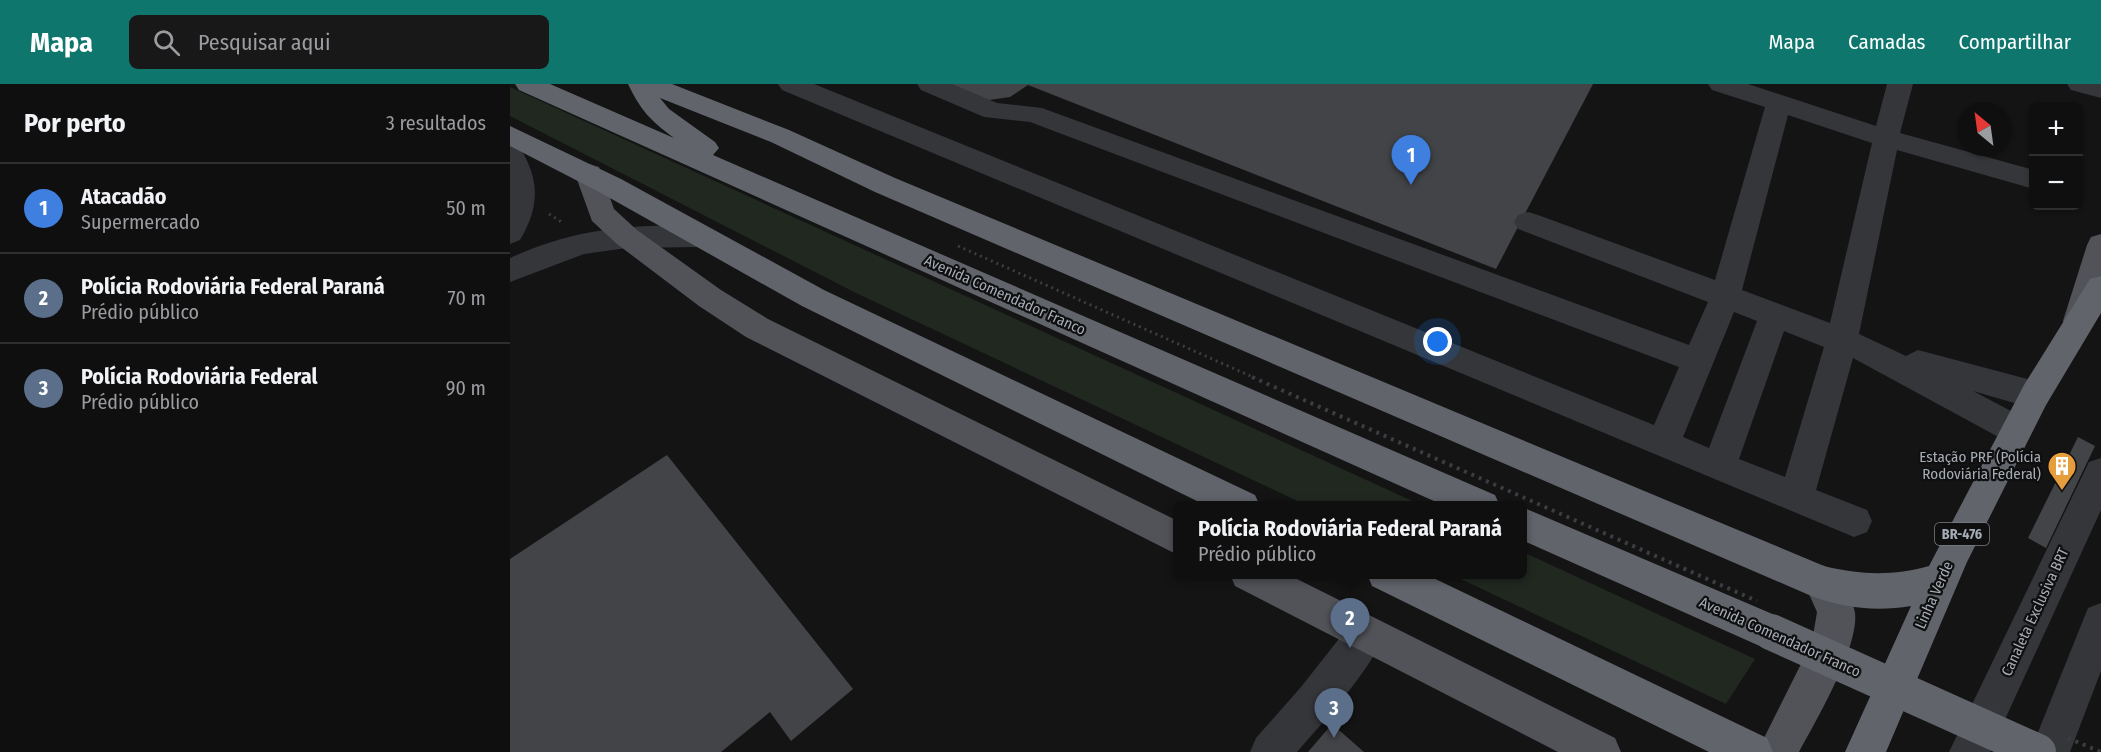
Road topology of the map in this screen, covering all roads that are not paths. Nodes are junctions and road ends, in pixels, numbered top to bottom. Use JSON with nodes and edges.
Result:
{"nodes":[{"id":1,"x":528,"y":84,"type":"edge"},
{"id":2,"x":641,"y":84,"type":"edge"},
{"id":3,"x":649,"y":84,"type":"edge"},
{"id":4,"x":791,"y":84,"type":"edge"},
{"id":5,"x":930,"y":84,"type":"edge"},
{"id":6,"x":1721,"y":84,"type":"edge"},
{"id":7,"x":1900,"y":84,"type":"edge"},
{"id":8,"x":2080,"y":84,"type":"edge"},
{"id":9,"x":2101,"y":90,"type":"edge"},
{"id":10,"x":1779,"y":102,"type":"junction"},
{"id":11,"x":510,"y":135,"type":"edge"},
{"id":12,"x":1886,"y":138,"type":"junction"},
{"id":13,"x":510,"y":152,"type":"edge"},
{"id":14,"x":589,"y":174,"type":"junction"},
{"id":15,"x":2029,"y":179,"type":"edge"},
{"id":16,"x":761,"y":188,"type":"junction"},
{"id":17,"x":1528,"y":222,"type":"dead end"},
{"id":18,"x":510,"y":233,"type":"edge"},
{"id":19,"x":700,"y":236,"type":"junction"},
{"id":20,"x":627,"y":237,"type":"junction"},
{"id":21,"x":2101,"y":245,"type":"edge"},
{"id":22,"x":510,"y":271,"type":"edge"},
{"id":23,"x":2101,"y":287,"type":"edge"},
{"id":24,"x":1725,"y":297,"type":"junction"},
{"id":25,"x":1774,"y":315,"type":"junction"},
{"id":26,"x":2076,"y":325,"type":"junction"},
{"id":27,"x":1853,"y":345,"type":"junction"},
{"id":28,"x":1698,"y":361,"type":"junction"},
{"id":29,"x":2035,"y":395,"type":"junction"},
{"id":30,"x":2016,"y":430,"type":"junction"},
{"id":31,"x":1663,"y":444,"type":"junction"},
{"id":32,"x":1719,"y":467,"type":"junction"},
{"id":33,"x":2101,"y":473,"type":"edge"},
{"id":34,"x":1796,"y":498,"type":"junction"},
{"id":35,"x":1233,"y":501,"type":"edge"},
{"id":36,"x":1472,"y":501,"type":"edge"},
{"id":37,"x":1854,"y":521,"type":"dead end"},
{"id":38,"x":1527,"y":525,"type":"edge"},
{"id":39,"x":1173,"y":536,"type":"edge"},
{"id":40,"x":1258,"y":579,"type":"edge"},
{"id":41,"x":1395,"y":579,"type":"edge"},
{"id":42,"x":1939,"y":581,"type":"junction"},
{"id":43,"x":1822,"y":583,"type":"junction"},
{"id":44,"x":2101,"y":621,"type":"edge"},
{"id":45,"x":1366,"y":634,"type":"junction"},
{"id":46,"x":2049,"y":746,"type":"edge"},
{"id":47,"x":1270,"y":752,"type":"edge"},
{"id":48,"x":1601,"y":752,"type":"edge"},
{"id":49,"x":1753,"y":752,"type":"edge"},
{"id":50,"x":1777,"y":752,"type":"edge"},
{"id":51,"x":1865,"y":752,"type":"edge"},
{"id":52,"x":1969,"y":752,"type":"edge"}],
"edges":[{"from":1,"to":16,"type":"highway","name":"Avenida Comendador Franco"},
{"from":2,"to":16,"type":"highway"},
{"from":3,"to":43,"type":"highway"},
{"from":4,"to":31,"type":"street"},
{"from":5,"to":28,"type":"street"},
{"from":6,"to":10,"type":"street"},
{"from":7,"to":12,"type":"street"},
{"from":8,"to":9,"type":"street"},
{"from":10,"to":12,"type":"street"},
{"from":10,"to":24,"type":"street"},
{"from":11,"to":14,"type":"highway"},
{"from":12,"to":15,"type":"street"},
{"from":12,"to":27,"type":"street"},
{"from":13,"to":18,"type":"street"},
{"from":14,"to":19,"type":"highway"},
{"from":14,"to":20,"type":"main road"},
{"from":16,"to":36,"type":"highway","name":"Avenida Comendador Franco"},
{"from":17,"to":24,"type":"street"},
{"from":19,"to":20,"type":"street"},
{"from":19,"to":35,"type":"highway"},
{"from":20,"to":22,"type":"street"},
{"from":20,"to":39,"type":"main road"},
{"from":21,"to":26,"type":"main road"},
{"from":23,"to":26,"type":"highway","name":"Linha Verde","number":"BR-476"},
{"from":24,"to":25,"type":"street"},
{"from":24,"to":28,"type":"street"},
{"from":25,"to":27,"type":"street"},
{"from":25,"to":32,"type":"street"},
{"from":26,"to":29,"type":"highway","name":"Linha Verde","number":"BR-476"},
{"from":27,"to":29,"type":"street"},
{"from":27,"to":30,"type":"street"},
{"from":27,"to":34,"type":"street"},
{"from":28,"to":31,"type":"street"},
{"from":29,"to":30,"type":"highway","name":"Linha Verde","number":"BR-476"},
{"from":30,"to":42,"type":"highway","name":"Linha Verde","number":"BR-476"},
{"from":31,"to":32,"type":"street"},
{"from":32,"to":34,"type":"street"},
{"from":33,"to":52,"type":"street","name":"Canaleta Exclusiva BRT"},
{"from":34,"to":37,"type":"street"},
{"from":38,"to":46,"type":"highway","name":"Avenida Comendador Franco","bridge":true},
{"from":40,"to":45,"type":"main road"},
{"from":41,"to":49,"type":"highway"},
{"from":42,"to":43,"type":"highway"},
{"from":42,"to":51,"type":"highway","name":"Linha Verde","number":"BR-476"},
{"from":43,"to":50,"type":"main road"},
{"from":44,"to":46,"type":"street"},
{"from":45,"to":47,"type":"street"},
{"from":45,"to":48,"type":"main road"}]}
